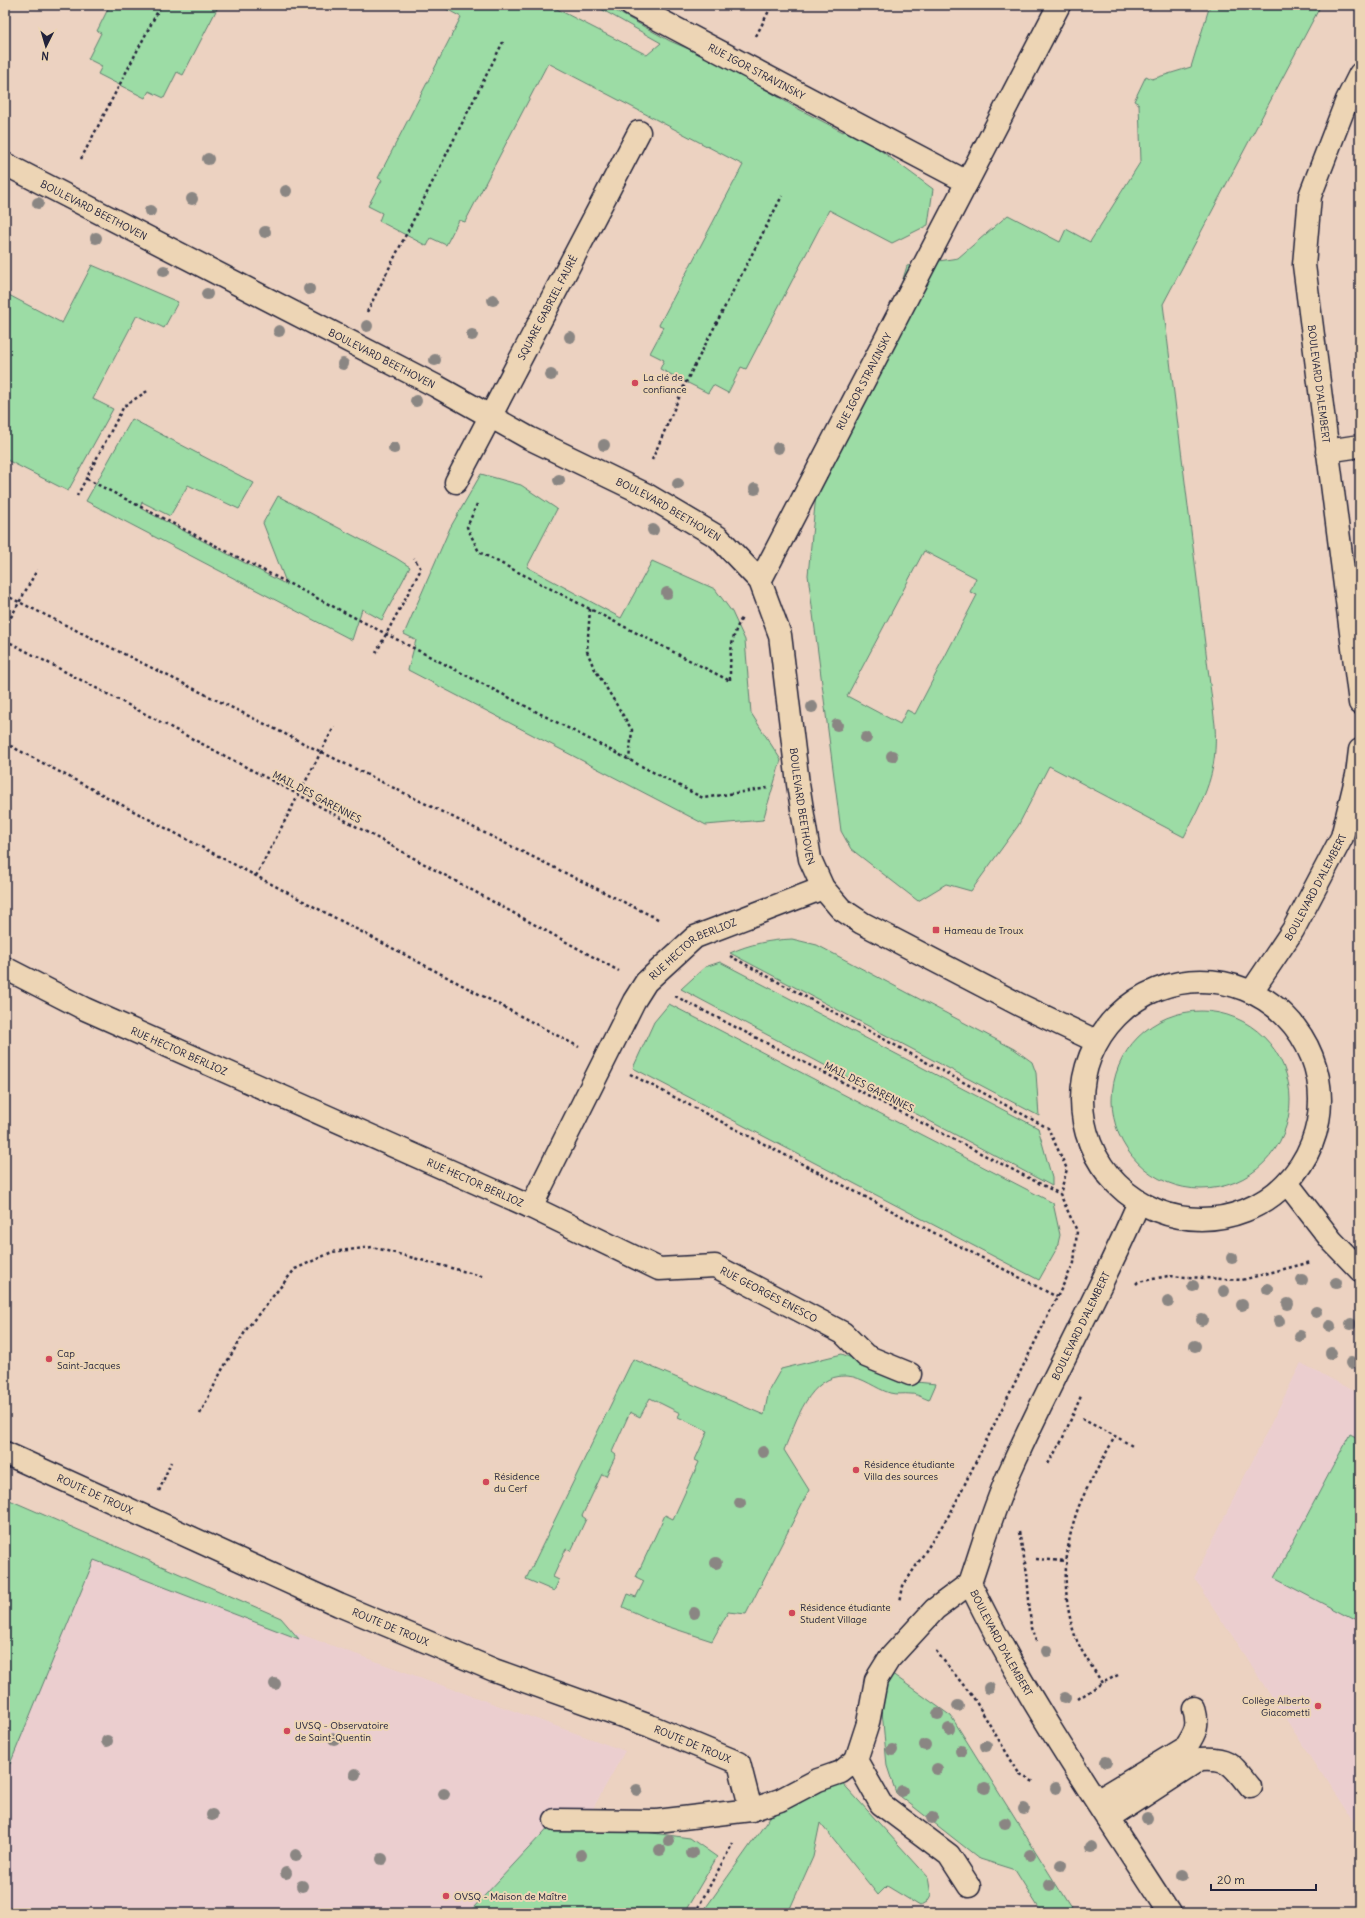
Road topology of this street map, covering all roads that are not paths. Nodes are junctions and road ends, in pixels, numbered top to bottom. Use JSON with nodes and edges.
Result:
{"nodes":[{"id":1,"x":631,"y":5,"type":"edge"},
{"id":2,"x":1059,"y":5,"type":"edge"},
{"id":3,"x":1360,"y":74,"type":"edge"},
{"id":4,"x":640,"y":132,"type":"dead end"},
{"id":5,"x":5,"y":164,"type":"edge"},
{"id":6,"x":967,"y":182,"type":"junction"},
{"id":7,"x":489,"y":416,"type":"junction"},
{"id":8,"x":1360,"y":446,"type":"edge"},
{"id":9,"x":1327,"y":451,"type":"junction"},
{"id":10,"x":456,"y":482,"type":"dead end"},
{"id":11,"x":760,"y":581,"type":"junction"},
{"id":12,"x":1360,"y":703,"type":"edge"},
{"id":13,"x":1360,"y":750,"type":"edge"},
{"id":14,"x":823,"y":888,"type":"junction"},
{"id":15,"x":5,"y":968,"type":"edge"},
{"id":16,"x":1252,"y":991,"type":"junction"},
{"id":17,"x":1096,"y":1041,"type":"junction"},
{"id":18,"x":1287,"y":1183,"type":"junction"},
{"id":19,"x":1139,"y":1202,"type":"junction"},
{"id":20,"x":531,"y":1207,"type":"junction"},
{"id":21,"x":1360,"y":1270,"type":"edge"},
{"id":22,"x":910,"y":1374,"type":"dead end"},
{"id":23,"x":5,"y":1453,"type":"edge"},
{"id":24,"x":970,"y":1583,"type":"junction"},
{"id":25,"x":1194,"y":1708,"type":"dead end"},
{"id":26,"x":856,"y":1760,"type":"junction"},
{"id":27,"x":1250,"y":1787,"type":"dead end"},
{"id":28,"x":751,"y":1810,"type":"junction"},
{"id":29,"x":1103,"y":1810,"type":"junction"},
{"id":30,"x":555,"y":1820,"type":"dead end"},
{"id":31,"x":969,"y":1886,"type":"dead end"},
{"id":32,"x":1169,"y":1913,"type":"edge"}],
"edges":[{"from":1,"to":6,"type":"street","name":"RUE IGOR STRAVINSKY"},
{"from":2,"to":6,"type":"street","name":"RUE IGOR STRAVINSKY"},
{"from":3,"to":9,"type":"street","name":"BOULEVARD D'ALEMBERT"},
{"from":4,"to":7,"type":"street","name":"SQUARE GABRIEL FAURÉ"},
{"from":5,"to":7,"type":"street","name":"BOULEVARD BEETHOVEN"},
{"from":6,"to":11,"type":"street","name":"RUE IGOR STRAVINSKY"},
{"from":7,"to":10,"type":"street","name":"SQUARE GABRIEL FAURÉ"},
{"from":7,"to":11,"type":"street","name":"BOULEVARD BEETHOVEN"},
{"from":8,"to":9,"type":"street"},
{"from":9,"to":12,"type":"street","name":"BOULEVARD D'ALEMBERT"},
{"from":11,"to":14,"type":"street","name":"BOULEVARD BEETHOVEN"},
{"from":13,"to":16,"type":"street","name":"BOULEVARD D'ALEMBERT"},
{"from":14,"to":17,"type":"street","name":"BOULEVARD BEETHOVEN"},
{"from":14,"to":20,"type":"street","name":"RUE HECTOR BERLIOZ"},
{"from":15,"to":20,"type":"street","name":"RUE HECTOR BERLIOZ"},
{"from":16,"to":17,"type":"street"},
{"from":16,"to":18,"type":"street"},
{"from":17,"to":19,"type":"street"},
{"from":18,"to":19,"type":"street"},
{"from":18,"to":21,"type":"street"},
{"from":19,"to":24,"type":"street","name":"BOULEVARD D'ALEMBERT"},
{"from":20,"to":22,"type":"street","name":"RUE GEORGES ENESCO"},
{"from":23,"to":28,"type":"street","name":"ROUTE DE TROUX"},
{"from":24,"to":26,"type":"street"},
{"from":24,"to":29,"type":"street","name":"BOULEVARD D'ALEMBERT"},
{"from":25,"to":29,"type":"street"},
{"from":26,"to":28,"type":"street"},
{"from":26,"to":31,"type":"street"},
{"from":27,"to":29,"type":"street"},
{"from":28,"to":30,"type":"street"},
{"from":29,"to":32,"type":"street","name":"BOULEVARD D'ALEMBERT"}]}
